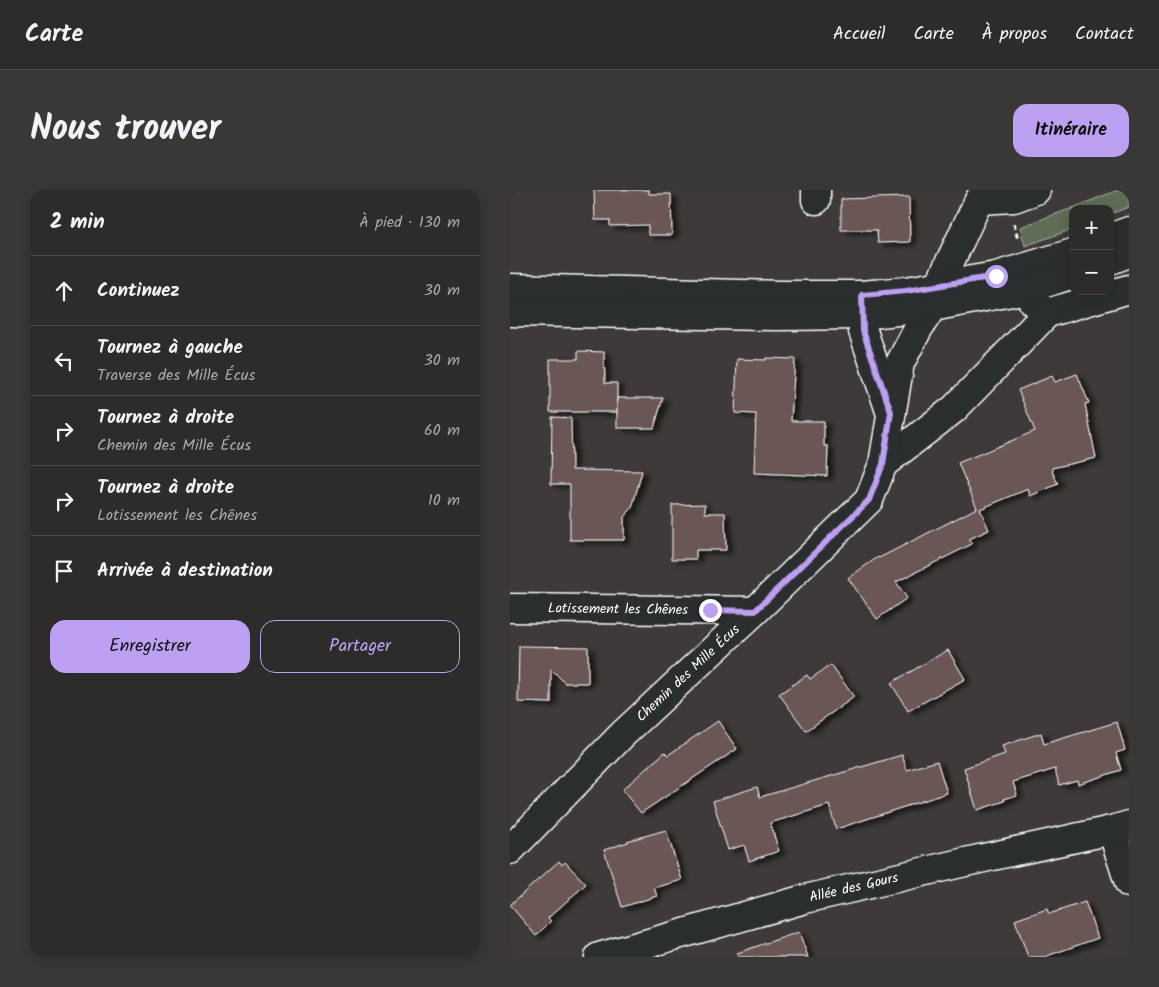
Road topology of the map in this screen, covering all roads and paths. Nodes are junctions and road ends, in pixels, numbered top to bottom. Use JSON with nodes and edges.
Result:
{"nodes":[{"id":1,"x":1036,"y":190,"type":"edge"},
{"id":2,"x":979,"y":195,"type":"edge"},
{"id":3,"x":1129,"y":231,"type":"edge"},
{"id":4,"x":1114,"y":237,"type":"edge"},
{"id":5,"x":1129,"y":252,"type":"edge"},
{"id":6,"x":1069,"y":254,"type":"edge"},
{"id":7,"x":1114,"y":258,"type":"edge"},
{"id":8,"x":1129,"y":266,"type":"edge"},
{"id":9,"x":1114,"y":270,"type":"edge"},
{"id":10,"x":1066,"y":278,"type":"edge"},
{"id":11,"x":510,"y":288,"type":"edge"},
{"id":12,"x":1129,"y":289,"type":"edge"},
{"id":13,"x":1017,"y":291,"type":"junction"},
{"id":14,"x":935,"y":296,"type":"junction"},
{"id":15,"x":862,"y":305,"type":"junction"},
{"id":16,"x":510,"y":312,"type":"edge"},
{"id":17,"x":1047,"y":313,"type":"junction"},
{"id":18,"x":891,"y":412,"type":"junction"},
{"id":19,"x":883,"y":464,"type":"junction"},
{"id":20,"x":510,"y":608,"type":"edge"},
{"id":21,"x":755,"y":611,"type":"junction"},
{"id":22,"x":1120,"y":828,"type":"edge"},
{"id":23,"x":510,"y":850,"type":"edge"},
{"id":24,"x":1129,"y":883,"type":"edge"},
{"id":25,"x":599,"y":957,"type":"edge"}],
"edges":[{"from":1,"to":2,"type":"street"},
{"from":2,"to":14,"type":"street","name":"Chemin des Mille Écus"},
{"from":3,"to":4,"type":"street"},
{"from":5,"to":7,"type":"street"},
{"from":6,"to":14,"type":"street"},
{"from":8,"to":9,"type":"street"},
{"from":10,"to":13,"type":"street"},
{"from":11,"to":15,"type":"street"},
{"from":12,"to":17,"type":"street"},
{"from":13,"to":14,"type":"street"},
{"from":13,"to":17,"type":"street"},
{"from":14,"to":15,"type":"street"},
{"from":14,"to":18,"type":"street","name":"Chemin des Mille Écus"},
{"from":15,"to":16,"type":"street"},
{"from":15,"to":18,"type":"street"},
{"from":17,"to":19,"type":"street"},
{"from":18,"to":19,"type":"street","name":"Chemin des Mille Écus"},
{"from":19,"to":21,"type":"street","name":"Chemin des Mille Écus"},
{"from":20,"to":21,"type":"street","name":"Lotissement les Chênes"},
{"from":21,"to":23,"type":"street","name":"Chemin des Mille Écus"},
{"from":22,"to":24,"type":"street"},
{"from":22,"to":25,"type":"street","name":"Allée des Gours"}]}
